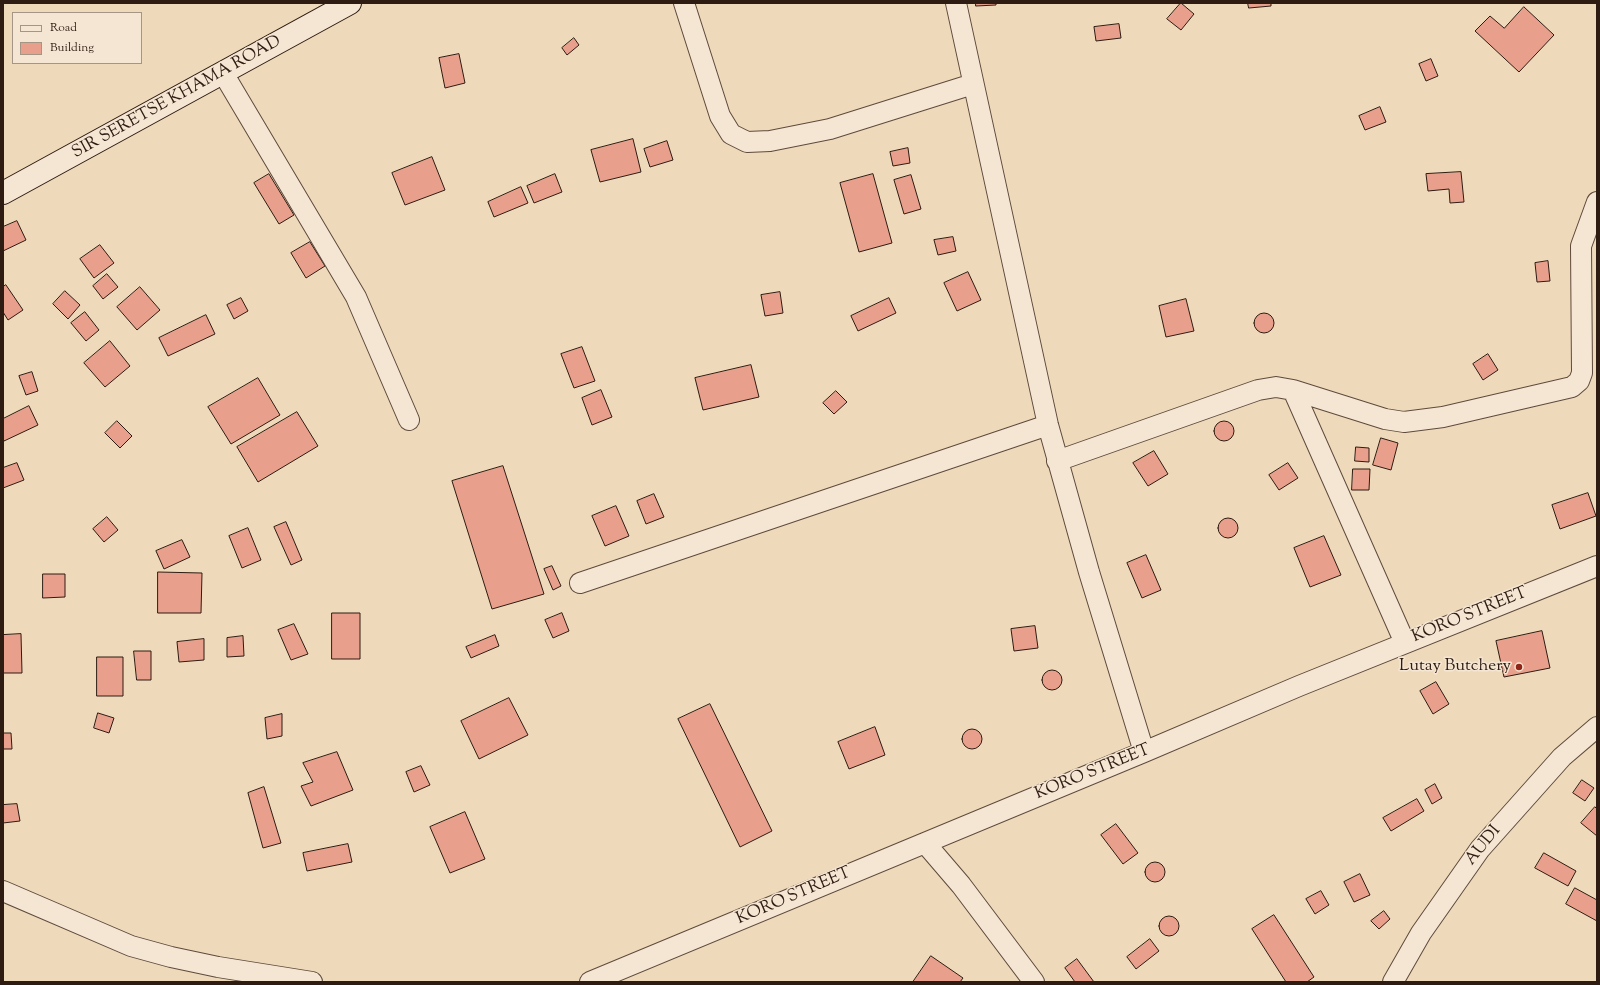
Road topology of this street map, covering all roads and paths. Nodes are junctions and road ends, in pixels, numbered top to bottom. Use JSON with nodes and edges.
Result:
{"nodes":[{"id":1,"x":350,"y":3,"type":"edge"},
{"id":2,"x":684,"y":3,"type":"edge"},
{"id":3,"x":956,"y":3,"type":"edge"},
{"id":4,"x":223,"y":73,"type":"junction"},
{"id":5,"x":973,"y":84,"type":"junction"},
{"id":6,"x":3,"y":193,"type":"edge"},
{"id":7,"x":1597,"y":202,"type":"edge"},
{"id":8,"x":1294,"y":390,"type":"junction"},
{"id":9,"x":409,"y":420,"type":"dead end"},
{"id":10,"x":1048,"y":425,"type":"junction"},
{"id":11,"x":1057,"y":461,"type":"junction"},
{"id":12,"x":1597,"y":566,"type":"edge"},
{"id":13,"x":580,"y":584,"type":"dead end"},
{"id":14,"x":1404,"y":643,"type":"junction"},
{"id":15,"x":1597,"y":727,"type":"edge"},
{"id":16,"x":1144,"y":752,"type":"junction"},
{"id":17,"x":925,"y":843,"type":"junction"},
{"id":18,"x":3,"y":891,"type":"edge"},
{"id":19,"x":312,"y":982,"type":"edge"},
{"id":20,"x":590,"y":982,"type":"edge"},
{"id":21,"x":1034,"y":982,"type":"edge"},
{"id":22,"x":1393,"y":982,"type":"edge"}],
"edges":[{"from":1,"to":4,"type":"main road","name":"SIR SERETSE KHAMA ROAD"},
{"from":2,"to":5,"type":"street"},
{"from":3,"to":5,"type":"street"},
{"from":4,"to":6,"type":"main road","name":"SIR SERETSE KHAMA ROAD"},
{"from":4,"to":9,"type":"street"},
{"from":5,"to":10,"type":"street"},
{"from":7,"to":8,"type":"street"},
{"from":8,"to":11,"type":"street"},
{"from":8,"to":14,"type":"street"},
{"from":10,"to":11,"type":"street"},
{"from":10,"to":13,"type":"street"},
{"from":11,"to":16,"type":"street"},
{"from":12,"to":14,"type":"street","name":"KORO STREET"},
{"from":14,"to":16,"type":"street","name":"KORO STREET"},
{"from":15,"to":22,"type":"street","name":"AUDI"},
{"from":16,"to":17,"type":"street","name":"KORO STREET"},
{"from":17,"to":20,"type":"street","name":"KORO STREET"},
{"from":17,"to":21,"type":"street"},
{"from":18,"to":19,"type":"street"}]}
